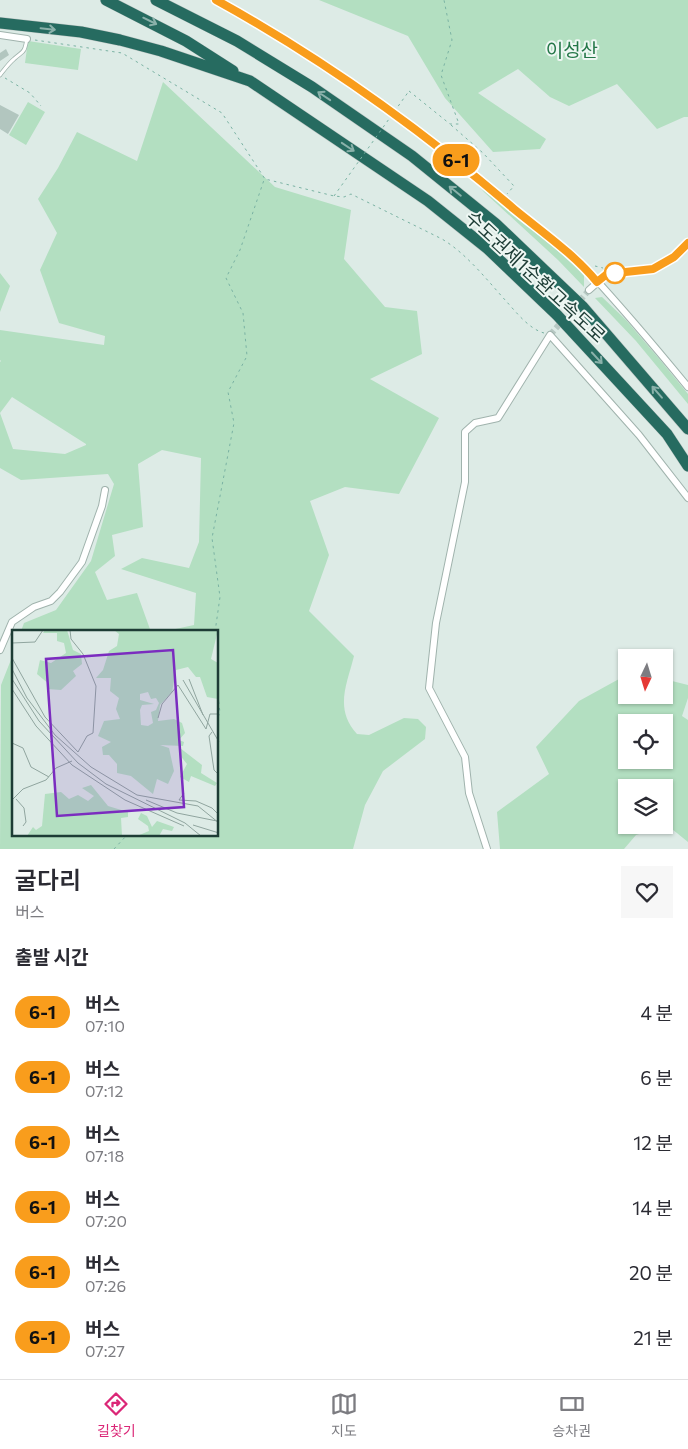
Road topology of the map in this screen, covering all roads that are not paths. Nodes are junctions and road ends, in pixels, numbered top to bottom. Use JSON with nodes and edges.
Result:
{"nodes":[{"id":1,"x":106,"y":0,"type":"edge"},
{"id":2,"x":156,"y":0,"type":"edge"},
{"id":3,"x":216,"y":0,"type":"edge"},
{"id":4,"x":0,"y":23,"type":"edge"},
{"id":5,"x":0,"y":35,"type":"edge"},
{"id":6,"x":27,"y":39,"type":"joint"},
{"id":7,"x":0,"y":75,"type":"edge"},
{"id":8,"x":250,"y":81,"type":"junction"},
{"id":9,"x":688,"y":243,"type":"edge"},
{"id":10,"x":597,"y":282,"type":"junction"},
{"id":11,"x":589,"y":290,"type":"tunnel mouth"},
{"id":12,"x":688,"y":387,"type":"edge"},
{"id":13,"x":688,"y":429,"type":"edge"},
{"id":14,"x":688,"y":466,"type":"edge"},
{"id":15,"x":105,"y":490,"type":"dead end"},
{"id":16,"x":688,"y":498,"type":"edge"},
{"id":17,"x":0,"y":650,"type":"edge"},
{"id":18,"x":486,"y":849,"type":"edge"}],
"edges":[{"from":1,"to":8,"type":"highway","one_way":true},
{"from":13,"to":2,"type":"highway","name":"수도권제1순환고속도로","one_way":true},
{"from":3,"to":10,"type":"street"},
{"from":4,"to":8,"type":"highway","name":"수도권제1순환고속도로","one_way":true},
{"from":5,"to":6,"type":"street"},
{"from":6,"to":7,"type":"lane"},
{"from":8,"to":14,"type":"highway","name":"수도권제1순환고속도로","one_way":true},
{"from":9,"to":10,"type":"street"},
{"from":10,"to":11,"type":"street"},
{"from":10,"to":12,"type":"street"},
{"from":15,"to":17,"type":"street"},
{"from":16,"to":18,"type":"street"}]}
